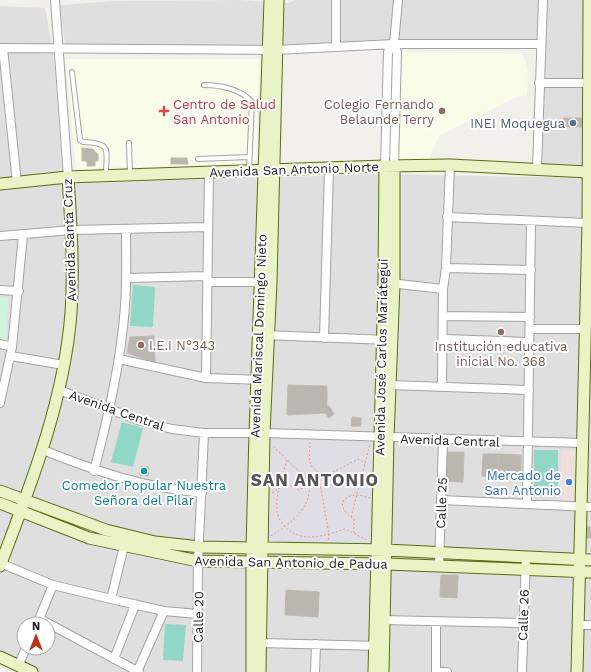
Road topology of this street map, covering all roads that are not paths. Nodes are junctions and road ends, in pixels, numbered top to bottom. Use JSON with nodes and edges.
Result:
{"nodes":[{"id":1,"x":55,"y":0,"type":"edge"},
{"id":2,"x":270,"y":0,"type":"edge"},
{"id":3,"x":278,"y":0,"type":"edge"},
{"id":4,"x":336,"y":0,"type":"edge"},
{"id":5,"x":398,"y":0,"type":"edge"},
{"id":6,"x":544,"y":0,"type":"edge"},
{"id":7,"x":588,"y":0,"type":"edge"},
{"id":8,"x":394,"y":44,"type":"junction"},
{"id":9,"x":540,"y":44,"type":"junction"},
{"id":10,"x":336,"y":47,"type":"junction"},
{"id":11,"x":2,"y":48,"type":"edge"},
{"id":12,"x":59,"y":48,"type":"junction"},
{"id":13,"x":271,"y":50,"type":"junction"},
{"id":14,"x":72,"y":72,"type":"dead end"},
{"id":15,"x":539,"y":83,"type":"junction"},
{"id":16,"x":589,"y":83,"type":"edge"},
{"id":17,"x":204,"y":85,"type":"dead end"},
{"id":18,"x":0,"y":103,"type":"edge"},
{"id":19,"x":9,"y":103,"type":"junction"},
{"id":20,"x":129,"y":143,"type":"dead end"},
{"id":21,"x":590,"y":156,"type":"edge"},
{"id":22,"x":249,"y":158,"type":"junction"},
{"id":23,"x":198,"y":160,"type":"dead end"},
{"id":24,"x":450,"y":165,"type":"junction"},
{"id":25,"x":389,"y":166,"type":"junction"},
{"id":26,"x":330,"y":169,"type":"junction"},
{"id":27,"x":538,"y":169,"type":"junction"},
{"id":28,"x":269,"y":170,"type":"junction"},
{"id":29,"x":249,"y":171,"type":"junction"},
{"id":30,"x":208,"y":172,"type":"junction"},
{"id":31,"x":588,"y":172,"type":"junction"},
{"id":32,"x":130,"y":175,"type":"junction"},
{"id":33,"x":106,"y":176,"type":"junction"},
{"id":34,"x":68,"y":177,"type":"junction"},
{"id":35,"x":18,"y":183,"type":"junction"},
{"id":36,"x":0,"y":184,"type":"edge"},
{"id":37,"x":590,"y":195,"type":"edge"},
{"id":38,"x":447,"y":217,"type":"junction"},
{"id":39,"x":531,"y":221,"type":"junction"},
{"id":40,"x":588,"y":223,"type":"junction"},
{"id":41,"x":208,"y":227,"type":"junction"},
{"id":42,"x":72,"y":230,"type":"junction"},
{"id":43,"x":126,"y":230,"type":"junction"},
{"id":44,"x":23,"y":235,"type":"junction"},
{"id":45,"x":0,"y":236,"type":"edge"},
{"id":46,"x":446,"y":268,"type":"junction"},
{"id":47,"x":531,"y":270,"type":"junction"},
{"id":48,"x":127,"y":278,"type":"junction"},
{"id":49,"x":207,"y":279,"type":"junction"},
{"id":50,"x":265,"y":282,"type":"junction"},
{"id":51,"x":389,"y":282,"type":"junction"},
{"id":52,"x":443,"y":289,"type":"junction"},
{"id":53,"x":0,"y":290,"type":"edge"},
{"id":54,"x":18,"y":291,"type":"junction"},
{"id":55,"x":588,"y":308,"type":"edge"},
{"id":56,"x":443,"y":316,"type":"junction"},
{"id":57,"x":530,"y":317,"type":"junction"},
{"id":58,"x":530,"y":329,"type":"junction"},
{"id":59,"x":586,"y":329,"type":"junction"},
{"id":60,"x":263,"y":334,"type":"junction"},
{"id":61,"x":324,"y":338,"type":"junction"},
{"id":62,"x":443,"y":339,"type":"junction"},
{"id":63,"x":386,"y":340,"type":"junction"},
{"id":64,"x":530,"y":342,"type":"junction"},
{"id":65,"x":0,"y":344,"type":"edge"},
{"id":66,"x":12,"y":347,"type":"junction"},
{"id":67,"x":10,"y":356,"type":"junction"},
{"id":68,"x":119,"y":359,"type":"junction"},
{"id":69,"x":588,"y":361,"type":"edge"},
{"id":70,"x":64,"y":365,"type":"junction"},
{"id":71,"x":3,"y":376,"type":"edge"},
{"id":72,"x":206,"y":378,"type":"junction"},
{"id":73,"x":262,"y":380,"type":"junction"},
{"id":74,"x":390,"y":385,"type":"junction"},
{"id":75,"x":442,"y":386,"type":"junction"},
{"id":76,"x":59,"y":390,"type":"junction"},
{"id":77,"x":529,"y":390,"type":"junction"},
{"id":78,"x":0,"y":403,"type":"edge"},
{"id":79,"x":587,"y":407,"type":"edge"},
{"id":80,"x":110,"y":410,"type":"junction"},
{"id":81,"x":204,"y":433,"type":"junction"},
{"id":82,"x":259,"y":433,"type":"junction"},
{"id":83,"x":380,"y":440,"type":"junction"},
{"id":84,"x":443,"y":440,"type":"junction"},
{"id":85,"x":528,"y":442,"type":"junction"},
{"id":86,"x":583,"y":443,"type":"junction"},
{"id":87,"x":43,"y":450,"type":"junction"},
{"id":88,"x":587,"y":460,"type":"edge"},
{"id":89,"x":94,"y":471,"type":"junction"},
{"id":90,"x":0,"y":491,"type":"edge"},
{"id":91,"x":202,"y":493,"type":"junction"},
{"id":92,"x":25,"y":500,"type":"junction"},
{"id":93,"x":441,"y":500,"type":"junction"},
{"id":94,"x":0,"y":502,"type":"edge"},
{"id":95,"x":527,"y":504,"type":"junction"},
{"id":96,"x":586,"y":507,"type":"edge"},
{"id":97,"x":22,"y":511,"type":"junction"},
{"id":98,"x":260,"y":545,"type":"junction"},
{"id":99,"x":124,"y":546,"type":"junction"},
{"id":100,"x":200,"y":547,"type":"junction"},
{"id":101,"x":378,"y":547,"type":"junction"},
{"id":102,"x":439,"y":554,"type":"junction"},
{"id":103,"x":526,"y":557,"type":"junction"},
{"id":104,"x":585,"y":560,"type":"edge"},
{"id":105,"x":198,"y":561,"type":"junction"},
{"id":106,"x":257,"y":563,"type":"junction"},
{"id":107,"x":0,"y":564,"type":"edge"},
{"id":108,"x":382,"y":564,"type":"junction"},
{"id":109,"x":439,"y":566,"type":"junction"},
{"id":110,"x":525,"y":569,"type":"junction"},
{"id":111,"x":579,"y":572,"type":"junction"},
{"id":112,"x":591,"y":572,"type":"edge"},
{"id":113,"x":53,"y":584,"type":"junction"},
{"id":114,"x":111,"y":599,"type":"junction"},
{"id":115,"x":135,"y":605,"type":"junction"},
{"id":116,"x":164,"y":611,"type":"junction"},
{"id":117,"x":198,"y":614,"type":"junction"},
{"id":118,"x":41,"y":616,"type":"edge"},
{"id":119,"x":380,"y":620,"type":"junction"},
{"id":120,"x":436,"y":622,"type":"junction"},
{"id":121,"x":523,"y":623,"type":"junction"},
{"id":122,"x":579,"y":625,"type":"junction"},
{"id":123,"x":591,"y":625,"type":"edge"},
{"id":124,"x":56,"y":630,"type":"edge"},
{"id":125,"x":261,"y":643,"type":"junction"},
{"id":126,"x":316,"y":644,"type":"junction"},
{"id":127,"x":379,"y":646,"type":"junction"},
{"id":128,"x":22,"y":656,"type":"edge"},
{"id":129,"x":0,"y":657,"type":"edge"},
{"id":130,"x":114,"y":659,"type":"junction"},
{"id":131,"x":19,"y":664,"type":"junction"},
{"id":132,"x":32,"y":672,"type":"edge"},
{"id":133,"x":137,"y":672,"type":"edge"},
{"id":134,"x":197,"y":672,"type":"edge"},
{"id":135,"x":252,"y":672,"type":"edge"},
{"id":136,"x":260,"y":672,"type":"edge"},
{"id":137,"x":315,"y":672,"type":"edge"},
{"id":138,"x":374,"y":672,"type":"edge"},
{"id":139,"x":383,"y":672,"type":"edge"},
{"id":140,"x":436,"y":672,"type":"edge"},
{"id":141,"x":447,"y":672,"type":"edge"},
{"id":142,"x":522,"y":672,"type":"edge"},
{"id":143,"x":577,"y":672,"type":"edge"}],
"edges":[{"from":1,"to":12,"type":"street","name":"Avenida Santa Cruz"},
{"from":2,"to":13,"type":"street","name":"Avenida Mariscal Domingo Nieto"},
{"from":3,"to":13,"type":"street","name":"Avenida Mariscal Domingo Nieto"},
{"from":4,"to":10,"type":"street"},
{"from":5,"to":8,"type":"street","name":"Avenida José Carlos Mariátegui"},
{"from":6,"to":9,"type":"street"},
{"from":7,"to":16,"type":"street"},
{"from":8,"to":9,"type":"street"},
{"from":8,"to":10,"type":"street"},
{"from":8,"to":25,"type":"street","name":"Avenida José Carlos Mariátegui"},
{"from":9,"to":15,"type":"street"},
{"from":10,"to":13,"type":"street"},
{"from":11,"to":12,"type":"street"},
{"from":11,"to":19,"type":"street"},
{"from":12,"to":13,"type":"street"},
{"from":12,"to":34,"type":"street","name":"Avenida Santa Cruz"},
{"from":13,"to":28,"type":"street","name":"Avenida Mariscal Domingo Nieto"},
{"from":14,"to":33,"type":"lane"},
{"from":15,"to":16,"type":"street"},
{"from":15,"to":27,"type":"street"},
{"from":16,"to":21,"type":"street"},
{"from":17,"to":22,"type":"lane"},
{"from":18,"to":19,"type":"street"},
{"from":19,"to":35,"type":"street"},
{"from":20,"to":32,"type":"lane"},
{"from":21,"to":31,"type":"street"},
{"from":22,"to":23,"type":"lane"},
{"from":22,"to":29,"type":"lane"},
{"from":24,"to":25,"type":"street","name":"Avenida San Antonio Norte"},
{"from":24,"to":27,"type":"street","name":"Avenida San Antonio Norte"},
{"from":24,"to":38,"type":"street"},
{"from":25,"to":26,"type":"street","name":"Avenida San Antonio Norte"},
{"from":25,"to":51,"type":"street","name":"Avenida José Carlos Mariátegui"},
{"from":26,"to":28,"type":"street","name":"Avenida San Antonio Norte"},
{"from":26,"to":61,"type":"street"},
{"from":27,"to":31,"type":"street","name":"Avenida San Antonio Norte"},
{"from":28,"to":29,"type":"street","name":"Avenida San Antonio Norte"},
{"from":28,"to":50,"type":"street","name":"Avenida Mariscal Domingo Nieto"},
{"from":29,"to":30,"type":"street","name":"Avenida San Antonio Norte"},
{"from":30,"to":32,"type":"street","name":"Avenida San Antonio Norte"},
{"from":30,"to":41,"type":"street"},
{"from":31,"to":37,"type":"street"},
{"from":32,"to":33,"type":"street","name":"Avenida San Antonio Norte"},
{"from":33,"to":34,"type":"street","name":"Avenida San Antonio Norte"},
{"from":34,"to":35,"type":"street","name":"Avenida San Antonio Norte"},
{"from":34,"to":42,"type":"street","name":"Avenida Santa Cruz"},
{"from":35,"to":36,"type":"street","name":"Avenida San Antonio Norte"},
{"from":37,"to":40,"type":"street"},
{"from":38,"to":39,"type":"street"},
{"from":38,"to":46,"type":"street"},
{"from":39,"to":40,"type":"street"},
{"from":39,"to":47,"type":"street"},
{"from":40,"to":55,"type":"street"},
{"from":41,"to":43,"type":"street"},
{"from":41,"to":49,"type":"street"},
{"from":42,"to":43,"type":"street"},
{"from":42,"to":44,"type":"street"},
{"from":42,"to":70,"type":"street","name":"Avenida Santa Cruz"},
{"from":43,"to":48,"type":"street"},
{"from":44,"to":45,"type":"street"},
{"from":44,"to":54,"type":"street"},
{"from":46,"to":47,"type":"street"},
{"from":46,"to":52,"type":"street"},
{"from":47,"to":57,"type":"street"},
{"from":48,"to":49,"type":"street"},
{"from":48,"to":68,"type":"street"},
{"from":49,"to":50,"type":"street"},
{"from":49,"to":72,"type":"street"},
{"from":50,"to":60,"type":"street","name":"Avenida Mariscal Domingo Nieto"},
{"from":51,"to":52,"type":"street"},
{"from":51,"to":63,"type":"street","name":"Avenida José Carlos Mariátegui"},
{"from":52,"to":56,"type":"street"},
{"from":53,"to":54,"type":"street"},
{"from":54,"to":66,"type":"street"},
{"from":55,"to":59,"type":"street"},
{"from":56,"to":57,"type":"street"},
{"from":56,"to":62,"type":"street"},
{"from":57,"to":58,"type":"street"},
{"from":58,"to":59,"type":"street"},
{"from":58,"to":64,"type":"street"},
{"from":59,"to":69,"type":"street"},
{"from":60,"to":61,"type":"street"},
{"from":60,"to":73,"type":"street","name":"Avenida Mariscal Domingo Nieto"},
{"from":61,"to":63,"type":"street"},
{"from":62,"to":64,"type":"street"},
{"from":62,"to":75,"type":"street"},
{"from":63,"to":74,"type":"street","name":"Avenida José Carlos Mariátegui"},
{"from":63,"to":83,"type":"street","name":"Avenida José Carlos Mariátegui"},
{"from":64,"to":77,"type":"street"},
{"from":65,"to":66,"type":"street"},
{"from":66,"to":67,"type":"street"},
{"from":67,"to":70,"type":"street"},
{"from":67,"to":71,"type":"street"},
{"from":68,"to":72,"type":"street"},
{"from":68,"to":80,"type":"street"},
{"from":69,"to":79,"type":"street"},
{"from":70,"to":76,"type":"street","name":"Avenida Santa Cruz"},
{"from":71,"to":78,"type":"street"},
{"from":72,"to":73,"type":"street"},
{"from":73,"to":82,"type":"street","name":"Avenida Mariscal Domingo Nieto"},
{"from":74,"to":75,"type":"street"},
{"from":74,"to":83,"type":"street","name":"Avenida José Carlos Mariátegui"},
{"from":75,"to":77,"type":"street"},
{"from":76,"to":80,"type":"street","name":"Avenida Central"},
{"from":76,"to":87,"type":"street","name":"Avenida Santa Cruz"},
{"from":77,"to":85,"type":"street"},
{"from":79,"to":86,"type":"street"},
{"from":80,"to":81,"type":"street","name":"Avenida Central"},
{"from":80,"to":89,"type":"street"},
{"from":81,"to":82,"type":"street","name":"Avenida Central"},
{"from":81,"to":91,"type":"street","name":"Calle 20"},
{"from":82,"to":83,"type":"street","name":"Avenida Central"},
{"from":82,"to":98,"type":"street","name":"Avenida Mariscal Domingo Nieto"},
{"from":83,"to":84,"type":"street","name":"Avenida Central"},
{"from":83,"to":101,"type":"street","name":"Avenida José Carlos Mariátegui"},
{"from":84,"to":85,"type":"street","name":"Avenida Central"},
{"from":84,"to":93,"type":"street","name":"Calle 25"},
{"from":85,"to":86,"type":"street","name":"Avenida Central"},
{"from":85,"to":95,"type":"street"},
{"from":86,"to":88,"type":"street"},
{"from":87,"to":89,"type":"street"},
{"from":87,"to":92,"type":"street","name":"Avenida Santa Cruz"},
{"from":88,"to":96,"type":"street"},
{"from":89,"to":91,"type":"street"},
{"from":90,"to":92,"type":"street","name":"Avenida San Antonio de Padua"},
{"from":91,"to":100,"type":"street","name":"Calle 20"},
{"from":92,"to":97,"type":"street","name":"Avenida Santa Cruz"},
{"from":92,"to":100,"type":"street","name":"Avenida San Antonio de Padua"},
{"from":93,"to":95,"type":"street"},
{"from":93,"to":102,"type":"street","name":"Calle 25"},
{"from":94,"to":97,"type":"street","name":"Avenida San Antonio de Padua"},
{"from":95,"to":96,"type":"street"},
{"from":96,"to":104,"type":"street"},
{"from":97,"to":99,"type":"street","name":"Avenida San Antonio de Padua"},
{"from":97,"to":107,"type":"street","name":"Avenida Santa Cruz"},
{"from":98,"to":100,"type":"street","name":"Avenida San Antonio de Padua"},
{"from":98,"to":101,"type":"street","name":"Avenida San Antonio de Padua"},
{"from":98,"to":106,"type":"street","name":"Avenida Mariscal Domingo Nieto"},
{"from":99,"to":105,"type":"street","name":"Avenida San Antonio de Padua"},
{"from":99,"to":114,"type":"street"},
{"from":100,"to":105,"type":"street","name":"Calle 20"},
{"from":101,"to":102,"type":"street","name":"Avenida San Antonio de Padua"},
{"from":101,"to":108,"type":"street","name":"Avenida José Carlos Mariátegui"},
{"from":102,"to":103,"type":"street","name":"Avenida San Antonio de Padua"},
{"from":102,"to":109,"type":"street","name":"Calle 25"},
{"from":103,"to":104,"type":"street","name":"Avenida San Antonio de Padua"},
{"from":103,"to":110,"type":"street","name":"Calle 26"},
{"from":104,"to":111,"type":"street"},
{"from":105,"to":106,"type":"street","name":"Avenida San Antonio de Padua"},
{"from":105,"to":117,"type":"street","name":"Calle 20"},
{"from":106,"to":108,"type":"street","name":"Avenida San Antonio de Padua"},
{"from":106,"to":125,"type":"street","name":"Avenida Mariscal Domingo Nieto"},
{"from":106,"to":135,"type":"street","name":"Avenida Mariscal Domingo Nieto"},
{"from":107,"to":113,"type":"street"},
{"from":108,"to":109,"type":"street","name":"Avenida San Antonio de Padua"},
{"from":108,"to":119,"type":"street","name":"Avenida José Carlos Mariátegui"},
{"from":109,"to":110,"type":"street","name":"Avenida San Antonio de Padua"},
{"from":110,"to":111,"type":"street","name":"Avenida San Antonio de Padua"},
{"from":110,"to":121,"type":"street","name":"Calle 26"},
{"from":111,"to":112,"type":"street","name":"Avenida San Antonio de Padua"},
{"from":111,"to":122,"type":"street"},
{"from":113,"to":114,"type":"street"},
{"from":113,"to":118,"type":"street"},
{"from":114,"to":115,"type":"street"},
{"from":115,"to":116,"type":"street"},
{"from":115,"to":130,"type":"street"},
{"from":116,"to":117,"type":"street"},
{"from":116,"to":133,"type":"street"},
{"from":117,"to":134,"type":"street","name":"Calle 20"},
{"from":119,"to":120,"type":"street"},
{"from":119,"to":127,"type":"street","name":"Avenida José Carlos Mariátegui"},
{"from":120,"to":121,"type":"street"},
{"from":120,"to":140,"type":"street"},
{"from":121,"to":142,"type":"street","name":"Calle 26"},
{"from":122,"to":123,"type":"street"},
{"from":122,"to":143,"type":"street"},
{"from":124,"to":130,"type":"street"},
{"from":125,"to":126,"type":"street"},
{"from":125,"to":136,"type":"street","name":"Avenida Mariscal Domingo Nieto"},
{"from":126,"to":127,"type":"street"},
{"from":126,"to":137,"type":"street"},
{"from":127,"to":138,"type":"street","name":"Avenida José Carlos Mariátegui"},
{"from":127,"to":139,"type":"street","name":"Avenida José Carlos Mariátegui"},
{"from":128,"to":131,"type":"street"},
{"from":129,"to":131,"type":"street"},
{"from":130,"to":133,"type":"street"},
{"from":131,"to":132,"type":"street"},
{"from":140,"to":141,"type":"street"}]}
